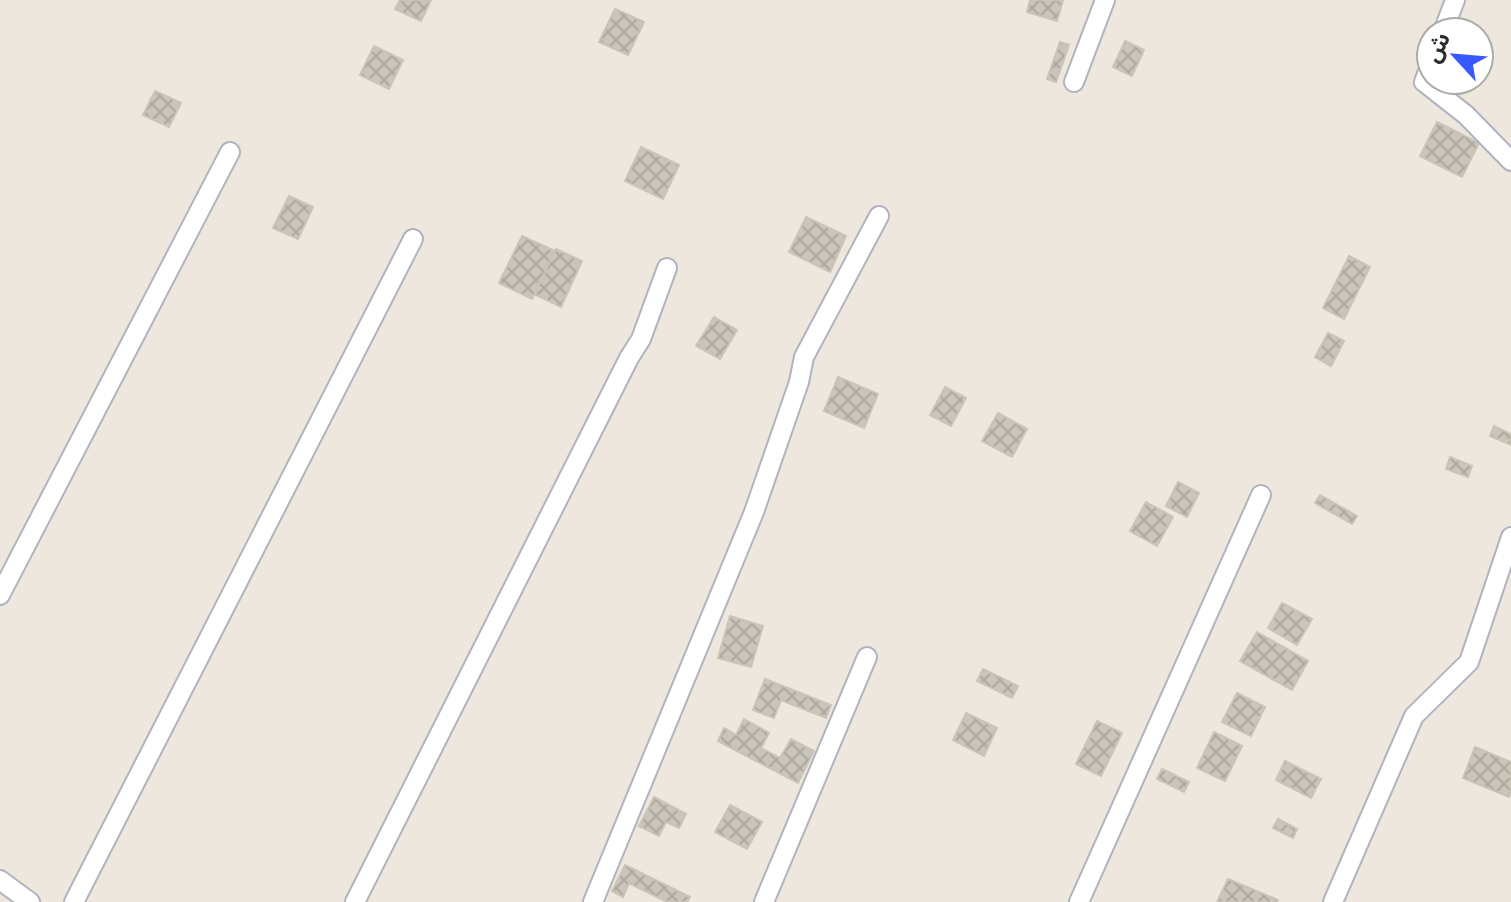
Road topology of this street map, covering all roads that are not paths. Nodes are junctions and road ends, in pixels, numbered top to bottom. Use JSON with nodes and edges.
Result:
{"nodes":[{"id":1,"x":1105,"y":0,"type":"edge"},
{"id":2,"x":1074,"y":82,"type":"dead end"},
{"id":3,"x":1442,"y":96,"type":"edge"},
{"id":4,"x":230,"y":152,"type":"dead end"},
{"id":5,"x":1511,"y":161,"type":"edge"},
{"id":6,"x":879,"y":216,"type":"dead end"},
{"id":7,"x":413,"y":239,"type":"dead end"},
{"id":8,"x":667,"y":268,"type":"dead end"},
{"id":9,"x":1261,"y":495,"type":"dead end"},
{"id":10,"x":1511,"y":537,"type":"edge"},
{"id":11,"x":0,"y":595,"type":"edge"},
{"id":12,"x":867,"y":657,"type":"dead end"},
{"id":13,"x":0,"y":880,"type":"edge"},
{"id":14,"x":30,"y":902,"type":"edge"},
{"id":15,"x":74,"y":902,"type":"edge"},
{"id":16,"x":355,"y":902,"type":"edge"},
{"id":17,"x":593,"y":902,"type":"edge"},
{"id":18,"x":764,"y":902,"type":"edge"},
{"id":19,"x":1079,"y":902,"type":"edge"},
{"id":20,"x":1333,"y":902,"type":"edge"}],
"edges":[{"from":1,"to":2,"type":"street"},
{"from":3,"to":5,"type":"street"},
{"from":4,"to":11,"type":"street"},
{"from":6,"to":17,"type":"street"},
{"from":7,"to":15,"type":"street"},
{"from":8,"to":16,"type":"street"},
{"from":9,"to":19,"type":"street"},
{"from":10,"to":20,"type":"street"},
{"from":12,"to":18,"type":"street"},
{"from":13,"to":14,"type":"street"}]}
